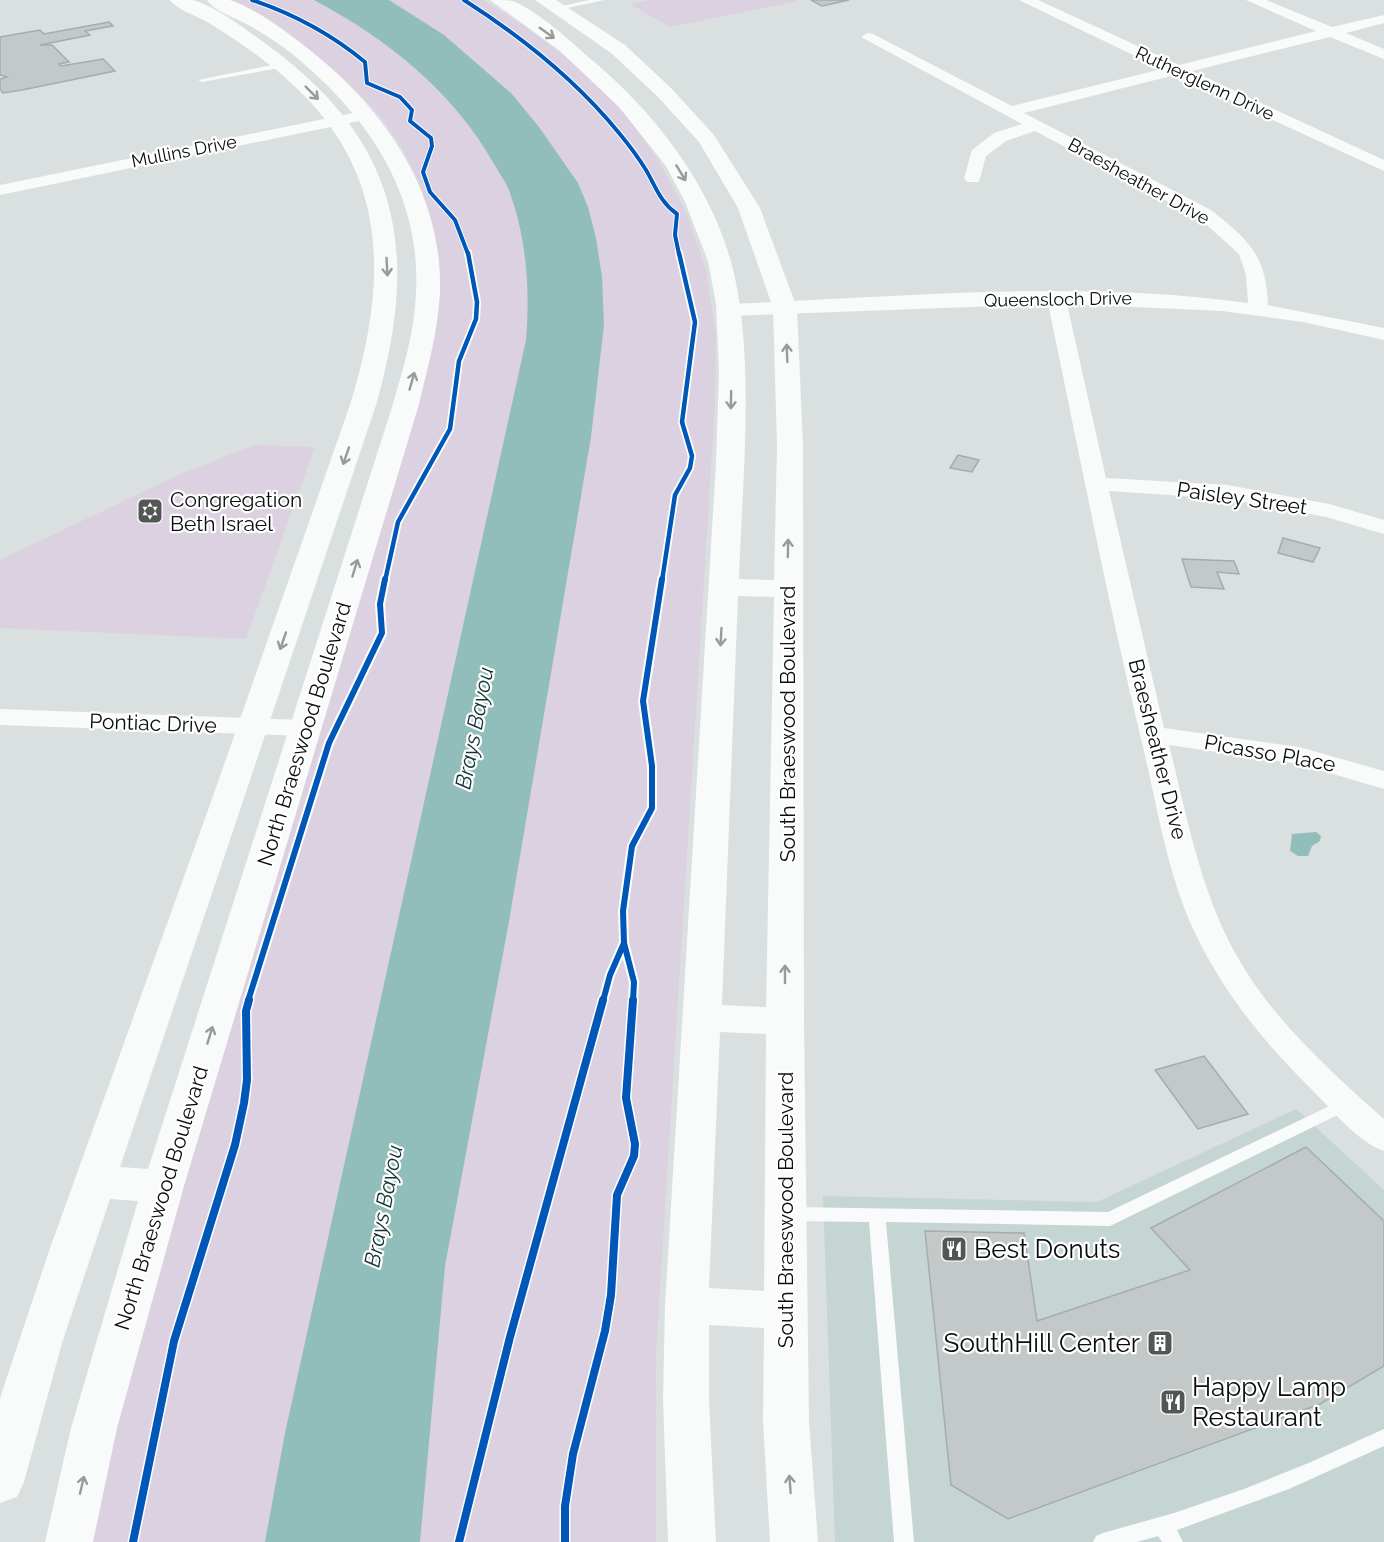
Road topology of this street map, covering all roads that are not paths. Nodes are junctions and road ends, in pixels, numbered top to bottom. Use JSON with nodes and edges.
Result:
{"nodes":[{"id":1,"x":499,"y":0,"type":"edge"},
{"id":2,"x":600,"y":0,"type":"edge"},
{"id":3,"x":1026,"y":0,"type":"edge"},
{"id":4,"x":1253,"y":0,"type":"edge"},
{"id":5,"x":565,"y":3,"type":"edge"},
{"id":6,"x":206,"y":4,"type":"edge"},
{"id":7,"x":1384,"y":19,"type":"edge"},
{"id":8,"x":1330,"y":32,"type":"junction"},
{"id":9,"x":867,"y":37,"type":"dead end"},
{"id":10,"x":1384,"y":54,"type":"edge"},
{"id":11,"x":286,"y":58,"type":"junction"},
{"id":12,"x":1177,"y":70,"type":"junction"},
{"id":13,"x":202,"y":80,"type":"dead end"},
{"id":14,"x":664,"y":92,"type":"junction"},
{"id":15,"x":624,"y":98,"type":"junction"},
{"id":16,"x":1011,"y":111,"type":"junction"},
{"id":17,"x":353,"y":118,"type":"junction"},
{"id":18,"x":1037,"y":125,"type":"junction"},
{"id":19,"x":1384,"y":166,"type":"edge"},
{"id":20,"x":973,"y":178,"type":"dead end"},
{"id":21,"x":0,"y":190,"type":"edge"},
{"id":22,"x":1056,"y":298,"type":"junction"},
{"id":23,"x":785,"y":308,"type":"junction"},
{"id":24,"x":1258,"y":308,"type":"junction"},
{"id":25,"x":729,"y":310,"type":"junction"},
{"id":26,"x":1384,"y":334,"type":"edge"},
{"id":27,"x":357,"y":424,"type":"junction"},
{"id":28,"x":399,"y":425,"type":"junction"},
{"id":29,"x":1098,"y":484,"type":"junction"},
{"id":30,"x":1384,"y":527,"type":"edge"},
{"id":31,"x":724,"y":587,"type":"junction"},
{"id":32,"x":788,"y":589,"type":"junction"},
{"id":33,"x":0,"y":717,"type":"edge"},
{"id":34,"x":254,"y":727,"type":"junction"},
{"id":35,"x":306,"y":728,"type":"junction"},
{"id":36,"x":1153,"y":735,"type":"junction"},
{"id":37,"x":1384,"y":780,"type":"edge"},
{"id":38,"x":703,"y":1018,"type":"junction"},
{"id":39,"x":785,"y":1022,"type":"junction"},
{"id":40,"x":1346,"y":1104,"type":"junction"},
{"id":41,"x":1384,"y":1138,"type":"edge"},
{"id":42,"x":95,"y":1182,"type":"junction"},
{"id":43,"x":163,"y":1186,"type":"junction"},
{"id":44,"x":785,"y":1214,"type":"junction"},
{"id":45,"x":877,"y":1215,"type":"junction"},
{"id":46,"x":687,"y":1305,"type":"junction"},
{"id":47,"x":785,"y":1311,"type":"junction"},
{"id":48,"x":1384,"y":1437,"type":"edge"},
{"id":49,"x":0,"y":1482,"type":"edge"},
{"id":50,"x":1169,"y":1534,"type":"edge"},
{"id":51,"x":69,"y":1542,"type":"edge"},
{"id":52,"x":692,"y":1542,"type":"edge"},
{"id":53,"x":794,"y":1542,"type":"edge"},
{"id":54,"x":904,"y":1542,"type":"edge"},
{"id":55,"x":1103,"y":1542,"type":"edge"}],
"edges":[{"from":1,"to":15,"type":"main road","one_way":true},
{"from":2,"to":5,"type":"lane"},
{"from":3,"to":12,"type":"street","name":"Rutherglenn Drive"},
{"from":4,"to":8,"type":"street"},
{"from":5,"to":14,"type":"main road","name":"South Braeswood Boulevard"},
{"from":6,"to":11,"type":"main road","name":"North Braeswood Boulevard"},
{"from":7,"to":8,"type":"street"},
{"from":8,"to":10,"type":"street"},
{"from":8,"to":12,"type":"street"},
{"from":9,"to":16,"type":"street","name":"Braesheather Drive"},
{"from":11,"to":13,"type":"lane"},
{"from":11,"to":17,"type":"main road","name":"North Braeswood Boulevard"},
{"from":12,"to":16,"type":"street"},
{"from":12,"to":19,"type":"street","name":"Rutherglenn Drive"},
{"from":14,"to":15,"type":"main road"},
{"from":14,"to":23,"type":"main road","name":"South Braeswood Boulevard"},
{"from":15,"to":25,"type":"main road","one_way":true},
{"from":16,"to":18,"type":"street","name":"Braesheather Drive"},
{"from":17,"to":21,"type":"street","name":"Mullins Drive"},
{"from":17,"to":27,"type":"main road","name":"North Braeswood Boulevard","one_way":true},
{"from":28,"to":17,"type":"main road","name":"North Braeswood Boulevard","one_way":true},
{"from":18,"to":20,"type":"street"},
{"from":18,"to":24,"type":"street","name":"Braesheather Drive"},
{"from":22,"to":23,"type":"street","name":"Queensloch Drive"},
{"from":22,"to":24,"type":"street","name":"Queensloch Drive"},
{"from":22,"to":29,"type":"street","name":"Braesheather Drive"},
{"from":23,"to":25,"type":"street","name":"Queensloch Drive"},
{"from":32,"to":23,"type":"main road","name":"South Braeswood Boulevard","one_way":true},
{"from":24,"to":26,"type":"street","name":"Queensloch Drive"},
{"from":25,"to":31,"type":"main road","one_way":true},
{"from":27,"to":28,"type":"main road"},
{"from":27,"to":34,"type":"main road","name":"North Braeswood Boulevard","one_way":true},
{"from":35,"to":28,"type":"main road","name":"North Braeswood Boulevard","one_way":true},
{"from":29,"to":30,"type":"street","name":"Paisley Street"},
{"from":29,"to":36,"type":"street","name":"Braesheather Drive"},
{"from":31,"to":32,"type":"main road"},
{"from":31,"to":38,"type":"main road","one_way":true},
{"from":39,"to":32,"type":"main road","name":"South Braeswood Boulevard","one_way":true},
{"from":33,"to":34,"type":"street","name":"Pontiac Drive"},
{"from":34,"to":35,"type":"street","name":"Pontiac Drive"},
{"from":34,"to":42,"type":"main road","name":"North Braeswood Boulevard"},
{"from":43,"to":35,"type":"main road","name":"North Braeswood Boulevard","one_way":true},
{"from":36,"to":37,"type":"street","name":"Picasso Place"},
{"from":36,"to":40,"type":"street","name":"Braesheather Drive"},
{"from":38,"to":39,"type":"main road"},
{"from":38,"to":46,"type":"main road"},
{"from":39,"to":44,"type":"main road","name":"South Braeswood Boulevard"},
{"from":40,"to":41,"type":"street","name":"Braesheather Drive"},
{"from":40,"to":45,"type":"lane"},
{"from":42,"to":43,"type":"main road"},
{"from":42,"to":49,"type":"main road","name":"North Braeswood Boulevard"},
{"from":51,"to":43,"type":"main road","name":"North Braeswood Boulevard","one_way":true},
{"from":44,"to":45,"type":"lane"},
{"from":44,"to":47,"type":"main road","name":"South Braeswood Boulevard"},
{"from":45,"to":54,"type":"lane"},
{"from":46,"to":47,"type":"main road"},
{"from":46,"to":52,"type":"main road"},
{"from":53,"to":47,"type":"main road","name":"South Braeswood Boulevard","one_way":true},
{"from":48,"to":50,"type":"lane"},
{"from":50,"to":55,"type":"lane"}]}
